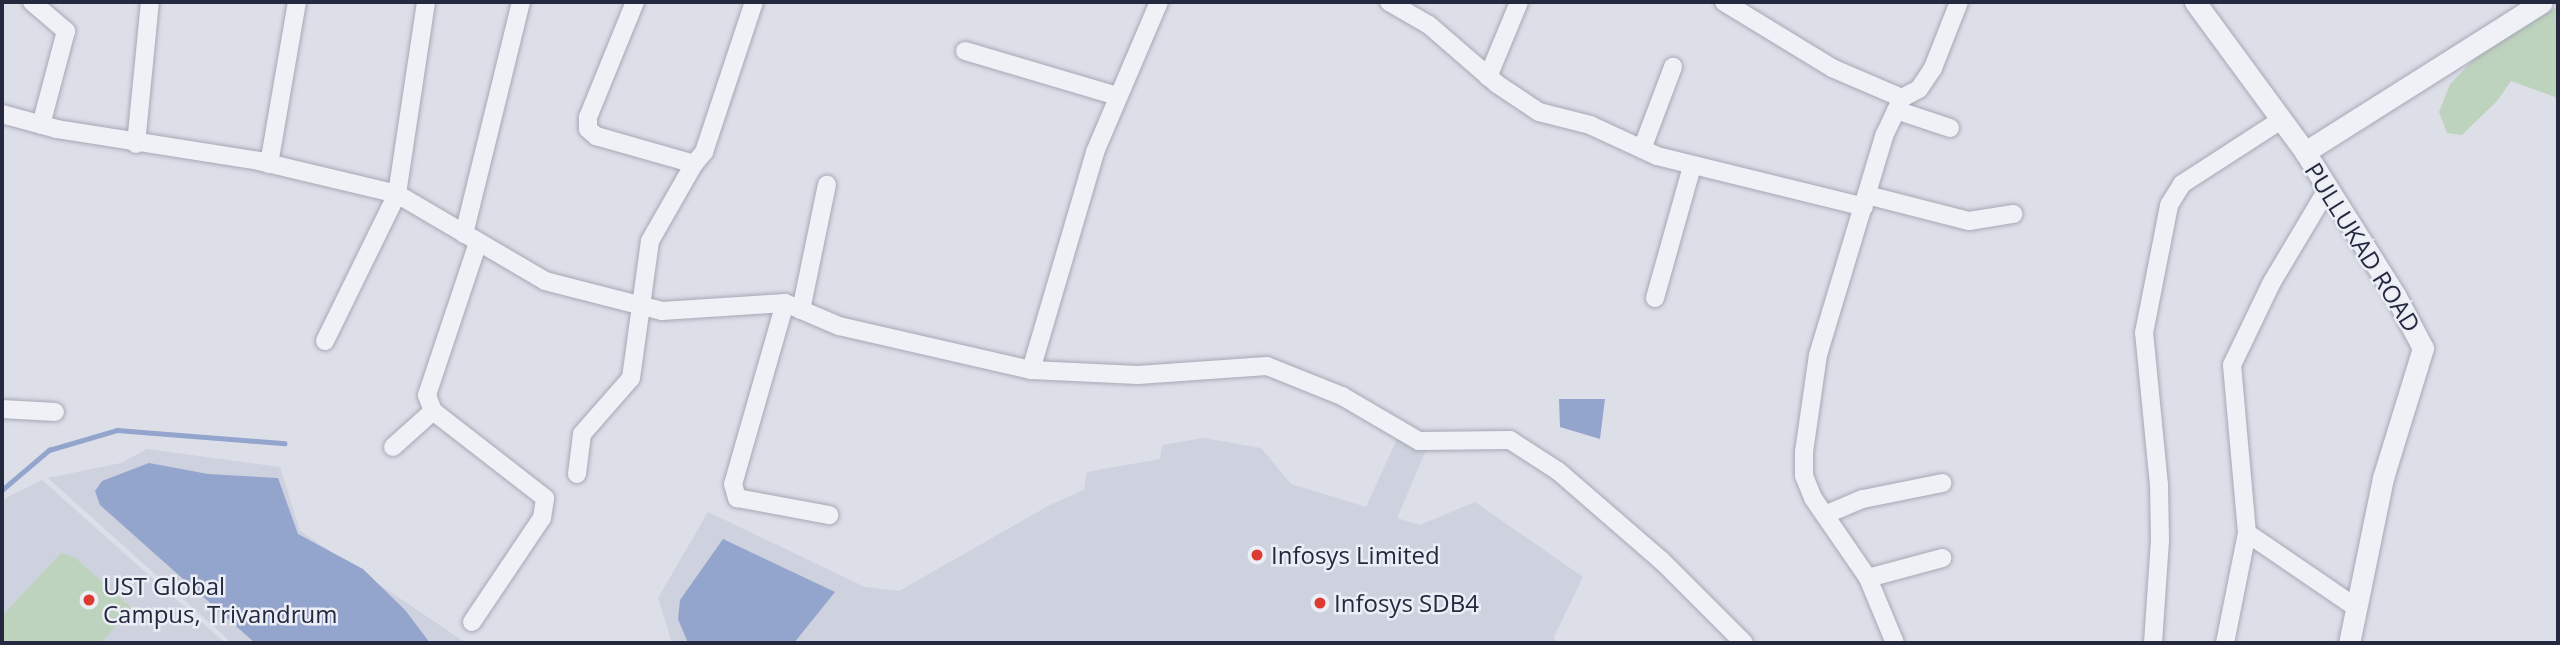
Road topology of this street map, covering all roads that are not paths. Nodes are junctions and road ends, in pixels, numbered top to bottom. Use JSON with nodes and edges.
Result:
{"nodes":[{"id":1,"x":32,"y":2,"type":"edge"},
{"id":2,"x":150,"y":2,"type":"edge"},
{"id":3,"x":297,"y":2,"type":"edge"},
{"id":4,"x":426,"y":2,"type":"edge"},
{"id":5,"x":521,"y":2,"type":"edge"},
{"id":6,"x":635,"y":2,"type":"edge"},
{"id":7,"x":754,"y":2,"type":"edge"},
{"id":8,"x":1159,"y":2,"type":"edge"},
{"id":9,"x":1389,"y":2,"type":"edge"},
{"id":10,"x":1520,"y":2,"type":"edge"},
{"id":11,"x":1724,"y":2,"type":"edge"},
{"id":12,"x":1959,"y":2,"type":"edge"},
{"id":13,"x":2195,"y":2,"type":"edge"},
{"id":14,"x":2542,"y":2,"type":"edge"},
{"id":15,"x":965,"y":51,"type":"dead end"},
{"id":16,"x":1673,"y":67,"type":"dead end"},
{"id":17,"x":1488,"y":76,"type":"junction"},
{"id":18,"x":1116,"y":96,"type":"junction"},
{"id":19,"x":1899,"y":104,"type":"junction"},
{"id":20,"x":2,"y":114,"type":"edge"},
{"id":21,"x":2281,"y":120,"type":"junction"},
{"id":22,"x":41,"y":125,"type":"junction"},
{"id":23,"x":1951,"y":128,"type":"dead end"},
{"id":24,"x":136,"y":144,"type":"junction"},
{"id":25,"x":1642,"y":149,"type":"junction"},
{"id":26,"x":2305,"y":152,"type":"junction"},
{"id":27,"x":269,"y":163,"type":"junction"},
{"id":28,"x":694,"y":164,"type":"junction"},
{"id":29,"x":1692,"y":166,"type":"junction"},
{"id":30,"x":827,"y":185,"type":"dead end"},
{"id":31,"x":2328,"y":188,"type":"junction"},
{"id":32,"x":397,"y":194,"type":"junction"},
{"id":33,"x":1866,"y":201,"type":"junction"},
{"id":34,"x":2013,"y":214,"type":"dead end"},
{"id":35,"x":471,"y":238,"type":"junction"},
{"id":36,"x":1655,"y":298,"type":"dead end"},
{"id":37,"x":641,"y":305,"type":"junction"},
{"id":38,"x":793,"y":306,"type":"junction"},
{"id":39,"x":325,"y":341,"type":"dead end"},
{"id":40,"x":1031,"y":370,"type":"junction"},
{"id":41,"x":2,"y":409,"type":"edge"},
{"id":42,"x":433,"y":411,"type":"junction"},
{"id":43,"x":55,"y":412,"type":"dead end"},
{"id":44,"x":393,"y":447,"type":"dead end"},
{"id":45,"x":577,"y":474,"type":"dead end"},
{"id":46,"x":1942,"y":483,"type":"dead end"},
{"id":47,"x":829,"y":514,"type":"dead end"},
{"id":48,"x":1827,"y":514,"type":"junction"},
{"id":49,"x":2247,"y":533,"type":"junction"},
{"id":50,"x":1942,"y":558,"type":"dead end"},
{"id":51,"x":1868,"y":578,"type":"junction"},
{"id":52,"x":2357,"y":608,"type":"junction"},
{"id":53,"x":472,"y":622,"type":"dead end"},
{"id":54,"x":1744,"y":643,"type":"edge"},
{"id":55,"x":1895,"y":643,"type":"edge"},
{"id":56,"x":2152,"y":643,"type":"edge"},
{"id":57,"x":2225,"y":643,"type":"edge"},
{"id":58,"x":2349,"y":643,"type":"edge"}],
"edges":[{"from":1,"to":22,"type":"street"},
{"from":2,"to":24,"type":"street"},
{"from":3,"to":27,"type":"street"},
{"from":4,"to":32,"type":"street"},
{"from":5,"to":35,"type":"street"},
{"from":6,"to":28,"type":"street"},
{"from":7,"to":28,"type":"street"},
{"from":8,"to":18,"type":"street"},
{"from":9,"to":17,"type":"street"},
{"from":10,"to":17,"type":"street"},
{"from":11,"to":19,"type":"street"},
{"from":12,"to":19,"type":"street"},
{"from":13,"to":21,"type":"street","name":"PULLUKAD ROAD"},
{"from":14,"to":26,"type":"street"},
{"from":15,"to":18,"type":"street"},
{"from":16,"to":25,"type":"street"},
{"from":17,"to":25,"type":"street"},
{"from":18,"to":40,"type":"street"},
{"from":19,"to":23,"type":"street"},
{"from":19,"to":33,"type":"street"},
{"from":20,"to":22,"type":"street"},
{"from":21,"to":26,"type":"street","name":"PULLUKAD ROAD"},
{"from":21,"to":56,"type":"street"},
{"from":22,"to":24,"type":"street"},
{"from":24,"to":27,"type":"street"},
{"from":25,"to":29,"type":"street"},
{"from":26,"to":31,"type":"street","name":"PULLUKAD ROAD"},
{"from":27,"to":32,"type":"street"},
{"from":28,"to":37,"type":"street"},
{"from":29,"to":33,"type":"street"},
{"from":29,"to":36,"type":"street"},
{"from":30,"to":38,"type":"street"},
{"from":31,"to":49,"type":"street"},
{"from":31,"to":52,"type":"street","name":"PULLUKAD ROAD"},
{"from":32,"to":35,"type":"street"},
{"from":32,"to":39,"type":"street"},
{"from":33,"to":34,"type":"street"},
{"from":33,"to":48,"type":"street"},
{"from":35,"to":37,"type":"street"},
{"from":35,"to":42,"type":"street"},
{"from":37,"to":38,"type":"street"},
{"from":37,"to":45,"type":"street"},
{"from":38,"to":40,"type":"street"},
{"from":38,"to":47,"type":"street"},
{"from":40,"to":54,"type":"street"},
{"from":41,"to":43,"type":"street"},
{"from":42,"to":44,"type":"street"},
{"from":42,"to":53,"type":"street"},
{"from":46,"to":48,"type":"street"},
{"from":48,"to":51,"type":"street"},
{"from":49,"to":52,"type":"street"},
{"from":49,"to":57,"type":"street"},
{"from":50,"to":51,"type":"street"},
{"from":51,"to":55,"type":"street"},
{"from":52,"to":58,"type":"street","name":"PULLUKAD ROAD"}]}
